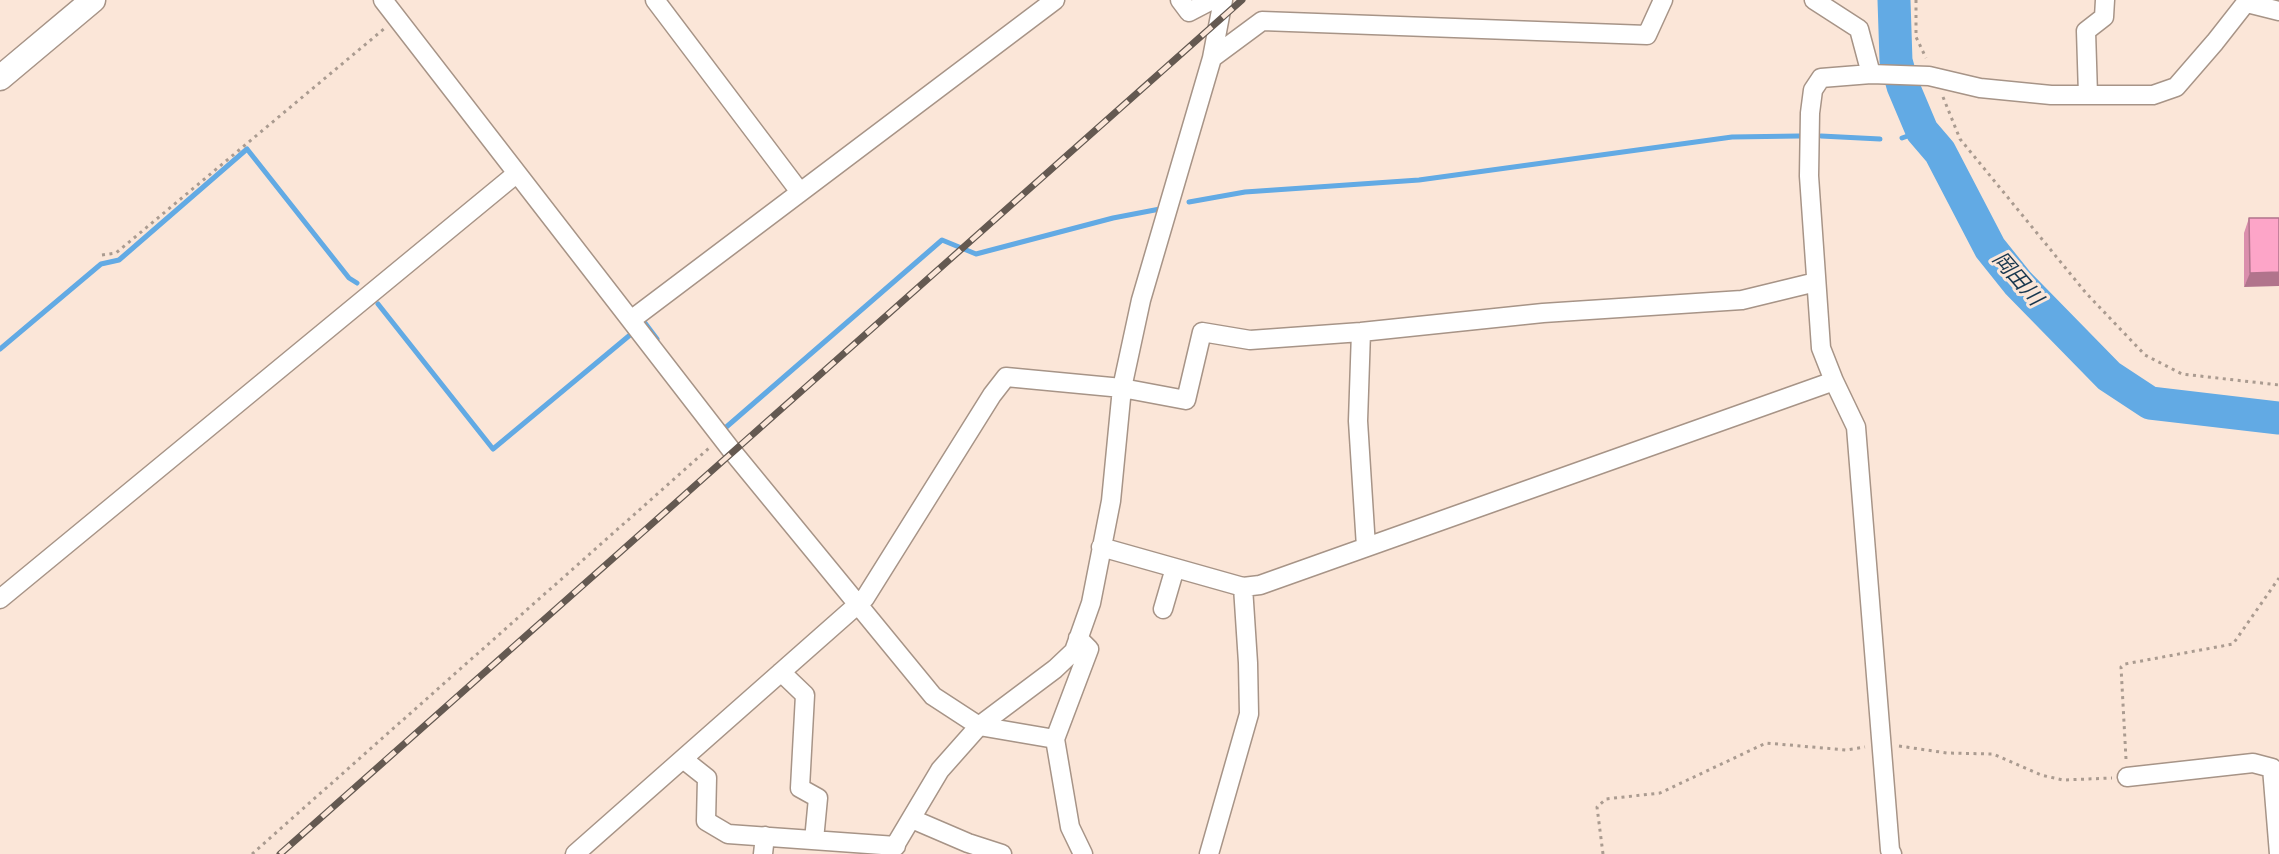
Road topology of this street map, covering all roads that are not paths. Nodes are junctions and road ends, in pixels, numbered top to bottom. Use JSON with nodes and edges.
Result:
{"nodes":[{"id":1,"x":93,"y":0,"type":"edge"},
{"id":2,"x":383,"y":0,"type":"edge"},
{"id":3,"x":655,"y":0,"type":"edge"},
{"id":4,"x":1055,"y":0,"type":"edge"},
{"id":5,"x":1180,"y":0,"type":"edge"},
{"id":6,"x":1212,"y":0,"type":"edge"},
{"id":7,"x":1223,"y":0,"type":"edge"},
{"id":8,"x":1663,"y":0,"type":"edge"},
{"id":9,"x":1814,"y":0,"type":"edge"},
{"id":10,"x":2105,"y":0,"type":"edge"},
{"id":11,"x":2248,"y":2,"type":"edge"},
{"id":12,"x":2279,"y":10,"type":"edge"},
{"id":13,"x":1212,"y":58,"type":"junction"},
{"id":14,"x":1871,"y":74,"type":"junction"},
{"id":15,"x":0,"y":78,"type":"edge"},
{"id":16,"x":2088,"y":95,"type":"junction"},
{"id":17,"x":516,"y":174,"type":"junction"},
{"id":18,"x":800,"y":192,"type":"junction"},
{"id":19,"x":1816,"y":282,"type":"junction"},
{"id":20,"x":631,"y":320,"type":"junction"},
{"id":21,"x":1361,"y":332,"type":"junction"},
{"id":22,"x":1834,"y":381,"type":"junction"},
{"id":23,"x":1122,"y":388,"type":"junction"},
{"id":24,"x":1101,"y":547,"type":"junction"},
{"id":25,"x":1366,"y":547,"type":"junction"},
{"id":26,"x":1175,"y":568,"type":"junction"},
{"id":27,"x":1243,"y":587,"type":"junction"},
{"id":28,"x":0,"y":599,"type":"edge"},
{"id":29,"x":857,"y":605,"type":"junction"},
{"id":30,"x":1163,"y":609,"type":"dead end"},
{"id":31,"x":1078,"y":638,"type":"junction"},
{"id":32,"x":781,"y":672,"type":"junction"},
{"id":33,"x":979,"y":726,"type":"junction"},
{"id":34,"x":1055,"y":739,"type":"junction"},
{"id":35,"x":683,"y":759,"type":"junction"},
{"id":36,"x":2127,"y":777,"type":"road end"},
{"id":37,"x":912,"y":819,"type":"junction"},
{"id":38,"x":814,"y":840,"type":"junction"},
{"id":39,"x":764,"y":845,"type":"edge"},
{"id":40,"x":893,"y":850,"type":"edge"},
{"id":41,"x":575,"y":854,"type":"edge"},
{"id":42,"x":1002,"y":854,"type":"edge"},
{"id":43,"x":1083,"y":854,"type":"edge"},
{"id":44,"x":1209,"y":854,"type":"edge"},
{"id":45,"x":1892,"y":854,"type":"edge"},
{"id":46,"x":2278,"y":854,"type":"edge"}],
"edges":[{"from":1,"to":15,"type":"main road"},
{"from":2,"to":17,"type":"street"},
{"from":3,"to":18,"type":"street"},
{"from":4,"to":18,"type":"street"},
{"from":5,"to":6,"type":"street"},
{"from":7,"to":13,"type":"street"},
{"from":8,"to":13,"type":"street"},
{"from":9,"to":14,"type":"street"},
{"from":10,"to":16,"type":"street"},
{"from":11,"to":12,"type":"street"},
{"from":11,"to":16,"type":"street"},
{"from":13,"to":23,"type":"street"},
{"from":14,"to":16,"type":"street"},
{"from":14,"to":19,"type":"street"},
{"from":17,"to":20,"type":"street"},
{"from":17,"to":28,"type":"street"},
{"from":18,"to":20,"type":"street"},
{"from":19,"to":21,"type":"street"},
{"from":19,"to":22,"type":"street"},
{"from":20,"to":29,"type":"street"},
{"from":21,"to":23,"type":"street"},
{"from":21,"to":25,"type":"street"},
{"from":22,"to":25,"type":"street"},
{"from":22,"to":45,"type":"street"},
{"from":23,"to":24,"type":"street"},
{"from":23,"to":29,"type":"street"},
{"from":24,"to":26,"type":"street"},
{"from":24,"to":31,"type":"street"},
{"from":25,"to":27,"type":"street"},
{"from":26,"to":27,"type":"street"},
{"from":26,"to":30,"type":"street"},
{"from":27,"to":44,"type":"street"},
{"from":29,"to":32,"type":"street"},
{"from":29,"to":33,"type":"street"},
{"from":31,"to":33,"type":"street"},
{"from":31,"to":34,"type":"street"},
{"from":32,"to":35,"type":"street"},
{"from":32,"to":38,"type":"street"},
{"from":33,"to":34,"type":"street"},
{"from":33,"to":37,"type":"street"},
{"from":34,"to":43,"type":"street"},
{"from":35,"to":39,"type":"street"},
{"from":35,"to":41,"type":"street"},
{"from":36,"to":46,"type":"street"},
{"from":37,"to":40,"type":"street"},
{"from":37,"to":42,"type":"street"},
{"from":38,"to":39,"type":"street"},
{"from":38,"to":40,"type":"street"}]}
